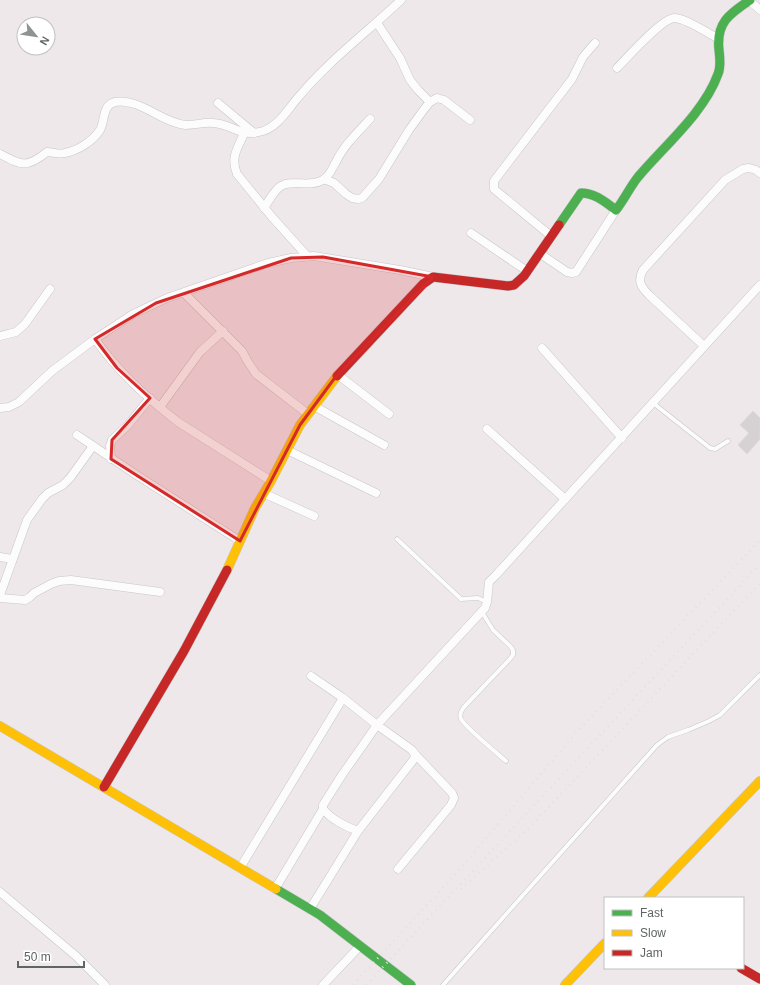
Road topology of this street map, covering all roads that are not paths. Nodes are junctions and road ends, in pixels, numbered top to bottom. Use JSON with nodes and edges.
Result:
{"nodes":[{"id":1,"x":401,"y":0,"type":"edge"},
{"id":2,"x":750,"y":0,"type":"edge"},
{"id":3,"x":760,"y":10,"type":"edge"},
{"id":4,"x":377,"y":23,"type":"junction"},
{"id":5,"x":717,"y":38,"type":"junction"},
{"id":6,"x":595,"y":43,"type":"dead end"},
{"id":7,"x":617,"y":68,"type":"dead end"},
{"id":8,"x":430,"y":102,"type":"junction"},
{"id":9,"x":218,"y":103,"type":"dead end"},
{"id":10,"x":370,"y":119,"type":"dead end"},
{"id":11,"x":470,"y":120,"type":"dead end"},
{"id":12,"x":244,"y":133,"type":"junction"},
{"id":13,"x":254,"y":133,"type":"junction"},
{"id":14,"x":0,"y":154,"type":"edge"},
{"id":15,"x":760,"y":173,"type":"edge"},
{"id":16,"x":324,"y":179,"type":"junction"},
{"id":17,"x":264,"y":208,"type":"junction"},
{"id":18,"x":616,"y":210,"type":"junction"},
{"id":19,"x":471,"y":233,"type":"dead end"},
{"id":20,"x":551,"y":236,"type":"junction"},
{"id":21,"x":539,"y":253,"type":"junction"},
{"id":22,"x":307,"y":256,"type":"junction"},
{"id":23,"x":527,"y":271,"type":"junction"},
{"id":24,"x":433,"y":277,"type":"junction"},
{"id":25,"x":760,"y":285,"type":"edge"},
{"id":26,"x":50,"y":289,"type":"dead end"},
{"id":27,"x":184,"y":292,"type":"junction"},
{"id":28,"x":223,"y":331,"type":"junction"},
{"id":29,"x":0,"y":336,"type":"edge"},
{"id":30,"x":95,"y":339,"type":"junction"},
{"id":31,"x":704,"y":346,"type":"junction"},
{"id":32,"x":542,"y":348,"type":"dead end"},
{"id":33,"x":338,"y":375,"type":"junction"},
{"id":34,"x":150,"y":398,"type":"junction"},
{"id":35,"x":653,"y":403,"type":"junction"},
{"id":36,"x":314,"y":406,"type":"junction"},
{"id":37,"x":160,"y":407,"type":"junction"},
{"id":38,"x":0,"y":408,"type":"edge"},
{"id":39,"x":308,"y":414,"type":"junction"},
{"id":40,"x":389,"y":414,"type":"dead end"},
{"id":41,"x":488,"y":429,"type":"dead end"},
{"id":42,"x":77,"y":435,"type":"dead end"},
{"id":43,"x":622,"y":438,"type":"junction"},
{"id":44,"x":728,"y":441,"type":"dead end"},
{"id":45,"x":93,"y":446,"type":"junction"},
{"id":46,"x":384,"y":446,"type":"dead end"},
{"id":47,"x":288,"y":450,"type":"junction"},
{"id":48,"x":111,"y":458,"type":"junction"},
{"id":49,"x":271,"y":481,"type":"junction"},
{"id":50,"x":263,"y":493,"type":"junction"},
{"id":51,"x":376,"y":493,"type":"dead end"},
{"id":52,"x":565,"y":499,"type":"junction"},
{"id":53,"x":314,"y":516,"type":"dead end"},
{"id":54,"x":396,"y":539,"type":"dead end"},
{"id":55,"x":240,"y":541,"type":"junction"},
{"id":56,"x":0,"y":557,"type":"edge"},
{"id":57,"x":12,"y":559,"type":"junction"},
{"id":58,"x":160,"y":592,"type":"dead end"},
{"id":59,"x":0,"y":596,"type":"edge"},
{"id":60,"x":487,"y":602,"type":"junction"},
{"id":61,"x":482,"y":612,"type":"junction"},
{"id":62,"x":760,"y":675,"type":"edge"},
{"id":63,"x":311,"y":676,"type":"dead end"},
{"id":64,"x":343,"y":698,"type":"junction"},
{"id":65,"x":377,"y":725,"type":"junction"},
{"id":66,"x":0,"y":726,"type":"edge"},
{"id":67,"x":415,"y":754,"type":"junction"},
{"id":68,"x":506,"y":761,"type":"dead end"},
{"id":69,"x":760,"y":781,"type":"edge"},
{"id":70,"x":104,"y":787,"type":"junction"},
{"id":71,"x":323,"y":809,"type":"junction"},
{"id":72,"x":358,"y":831,"type":"junction"},
{"id":73,"x":240,"y":868,"type":"junction"},
{"id":74,"x":398,"y":869,"type":"dead end"},
{"id":75,"x":275,"y":888,"type":"junction"},
{"id":76,"x":0,"y":892,"type":"edge"},
{"id":77,"x":649,"y":897,"type":"edge"},
{"id":78,"x":310,"y":910,"type":"junction"},
{"id":79,"x":604,"y":944,"type":"edge"},
{"id":80,"x":360,"y":946,"type":"junction"},
{"id":81,"x":743,"y":969,"type":"edge"},
{"id":82,"x":760,"y":980,"type":"edge"},
{"id":83,"x":106,"y":985,"type":"edge"},
{"id":84,"x":323,"y":985,"type":"edge"},
{"id":85,"x":411,"y":985,"type":"edge"},
{"id":86,"x":443,"y":985,"type":"edge"},
{"id":87,"x":565,"y":985,"type":"edge"},
{"id":88,"x":758,"y":985,"type":"edge"}],
"edges":[{"from":1,"to":4,"type":"street"},
{"from":2,"to":3,"type":"street"},
{"from":2,"to":5,"type":"street"},
{"from":4,"to":8,"type":"street"},
{"from":4,"to":13,"type":"street"},
{"from":5,"to":7,"type":"street"},
{"from":5,"to":18,"type":"street"},
{"from":6,"to":20,"type":"street"},
{"from":8,"to":11,"type":"street"},
{"from":8,"to":16,"type":"street"},
{"from":9,"to":13,"type":"street"},
{"from":10,"to":16,"type":"street"},
{"from":12,"to":13,"type":"street"},
{"from":12,"to":14,"type":"street"},
{"from":12,"to":17,"type":"street"},
{"from":15,"to":31,"type":"street"},
{"from":16,"to":17,"type":"street"},
{"from":17,"to":22,"type":"street"},
{"from":18,"to":20,"type":"street"},
{"from":18,"to":21,"type":"street"},
{"from":19,"to":23,"type":"street"},
{"from":20,"to":21,"type":"street"},
{"from":21,"to":23,"type":"street"},
{"from":22,"to":24,"type":"street"},
{"from":22,"to":27,"type":"street"},
{"from":23,"to":24,"type":"street"},
{"from":24,"to":33,"type":"street"},
{"from":25,"to":31,"type":"street"},
{"from":26,"to":29,"type":"street"},
{"from":27,"to":28,"type":"street"},
{"from":27,"to":30,"type":"street"},
{"from":28,"to":37,"type":"street"},
{"from":28,"to":39,"type":"street"},
{"from":30,"to":34,"type":"street"},
{"from":30,"to":38,"type":"street"},
{"from":31,"to":35,"type":"street"},
{"from":32,"to":43,"type":"street"},
{"from":33,"to":36,"type":"street"},
{"from":33,"to":40,"type":"street"},
{"from":34,"to":37,"type":"street"},
{"from":34,"to":48,"type":"street"},
{"from":35,"to":43,"type":"street"},
{"from":35,"to":44,"type":"lane"},
{"from":36,"to":39,"type":"street"},
{"from":36,"to":46,"type":"street"},
{"from":37,"to":49,"type":"street"},
{"from":39,"to":47,"type":"street"},
{"from":41,"to":52,"type":"street"},
{"from":42,"to":45,"type":"street"},
{"from":43,"to":52,"type":"street"},
{"from":45,"to":48,"type":"street"},
{"from":45,"to":57,"type":"street"},
{"from":47,"to":49,"type":"street"},
{"from":47,"to":51,"type":"street"},
{"from":48,"to":55,"type":"street"},
{"from":49,"to":50,"type":"street"},
{"from":50,"to":53,"type":"street"},
{"from":50,"to":55,"type":"street"},
{"from":52,"to":60,"type":"street"},
{"from":54,"to":60,"type":"lane"},
{"from":55,"to":70,"type":"street"},
{"from":56,"to":57,"type":"street"},
{"from":57,"to":59,"type":"street"},
{"from":58,"to":59,"type":"street"},
{"from":60,"to":61,"type":"street"},
{"from":61,"to":65,"type":"street"},
{"from":61,"to":68,"type":"lane"},
{"from":62,"to":86,"type":"lane"},
{"from":63,"to":64,"type":"street"},
{"from":64,"to":65,"type":"street"},
{"from":64,"to":73,"type":"street"},
{"from":65,"to":67,"type":"street"},
{"from":65,"to":71,"type":"street"},
{"from":66,"to":70,"type":"street"},
{"from":67,"to":72,"type":"street"},
{"from":67,"to":74,"type":"street"},
{"from":69,"to":77,"type":"street"},
{"from":70,"to":73,"type":"street"},
{"from":71,"to":72,"type":"street"},
{"from":71,"to":75,"type":"street"},
{"from":72,"to":78,"type":"street"},
{"from":73,"to":75,"type":"street"},
{"from":75,"to":78,"type":"street"},
{"from":76,"to":83,"type":"street"},
{"from":78,"to":80,"type":"street"},
{"from":79,"to":87,"type":"street"},
{"from":80,"to":84,"type":"street"},
{"from":80,"to":85,"type":"street"},
{"from":81,"to":82,"type":"street"},
{"from":82,"to":88,"type":"lane"}]}
